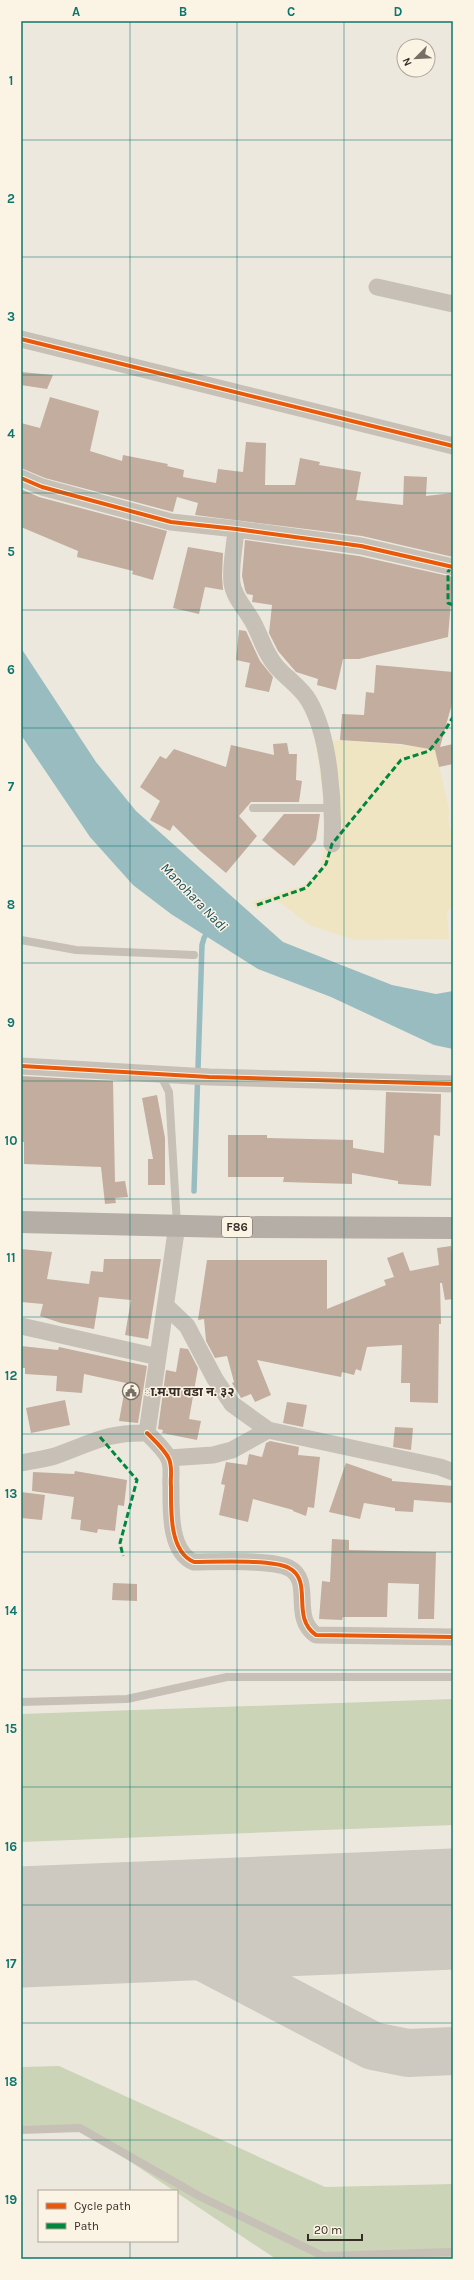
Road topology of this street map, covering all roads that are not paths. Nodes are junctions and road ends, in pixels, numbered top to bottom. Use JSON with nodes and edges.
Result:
{"nodes":[{"id":1,"x":376,"y":286,"type":"dead end"},
{"id":2,"x":453,"y":304,"type":"edge"},
{"id":3,"x":21,"y":339,"type":"edge"},
{"id":4,"x":453,"y":446,"type":"edge"},
{"id":5,"x":21,"y":478,"type":"edge"},
{"id":6,"x":236,"y":529,"type":"junction"},
{"id":7,"x":453,"y":567,"type":"edge"},
{"id":8,"x":253,"y":808,"type":"dead end"},
{"id":9,"x":333,"y":808,"type":"junction"},
{"id":10,"x":332,"y":844,"type":"dead end"},
{"id":11,"x":21,"y":940,"type":"edge"},
{"id":12,"x":194,"y":955,"type":"dead end"},
{"id":13,"x":21,"y":1066,"type":"edge"},
{"id":14,"x":167,"y":1074,"type":"junction"},
{"id":15,"x":453,"y":1084,"type":"edge"},
{"id":16,"x":21,"y":1222,"type":"edge"},
{"id":17,"x":176,"y":1225,"type":"junction"},
{"id":18,"x":453,"y":1228,"type":"edge"},
{"id":19,"x":166,"y":1306,"type":"junction"},
{"id":20,"x":21,"y":1326,"type":"edge"},
{"id":21,"x":158,"y":1357,"type":"junction"},
{"id":22,"x":268,"y":1430,"type":"junction"},
{"id":23,"x":147,"y":1433,"type":"junction"},
{"id":24,"x":169,"y":1458,"type":"junction"},
{"id":25,"x":21,"y":1463,"type":"edge"},
{"id":26,"x":453,"y":1472,"type":"edge"},
{"id":27,"x":453,"y":1637,"type":"edge"},
{"id":28,"x":453,"y":1677,"type":"edge"},
{"id":29,"x":21,"y":1702,"type":"edge"},
{"id":30,"x":21,"y":2130,"type":"edge"},
{"id":31,"x":453,"y":2252,"type":"edge"}],
"edges":[{"from":1,"to":2,"type":"street"},
{"from":3,"to":4,"type":"street"},
{"from":5,"to":6,"type":"street"},
{"from":6,"to":7,"type":"street"},
{"from":6,"to":9,"type":"street"},
{"from":8,"to":9,"type":"lane"},
{"from":9,"to":10,"type":"street"},
{"from":11,"to":12,"type":"lane"},
{"from":13,"to":14,"type":"street"},
{"from":14,"to":15,"type":"street"},
{"from":14,"to":17,"type":"lane"},
{"from":16,"to":17,"type":"main road","number":"F86"},
{"from":17,"to":18,"type":"main road","number":"F86"},
{"from":17,"to":19,"type":"street"},
{"from":19,"to":21,"type":"street"},
{"from":19,"to":22,"type":"street"},
{"from":20,"to":21,"type":"street"},
{"from":21,"to":23,"type":"street"},
{"from":22,"to":24,"type":"street"},
{"from":22,"to":26,"type":"street"},
{"from":23,"to":24,"type":"street"},
{"from":23,"to":25,"type":"street"},
{"from":24,"to":27,"type":"street"},
{"from":28,"to":29,"type":"lane"},
{"from":30,"to":31,"type":"lane"}]}
